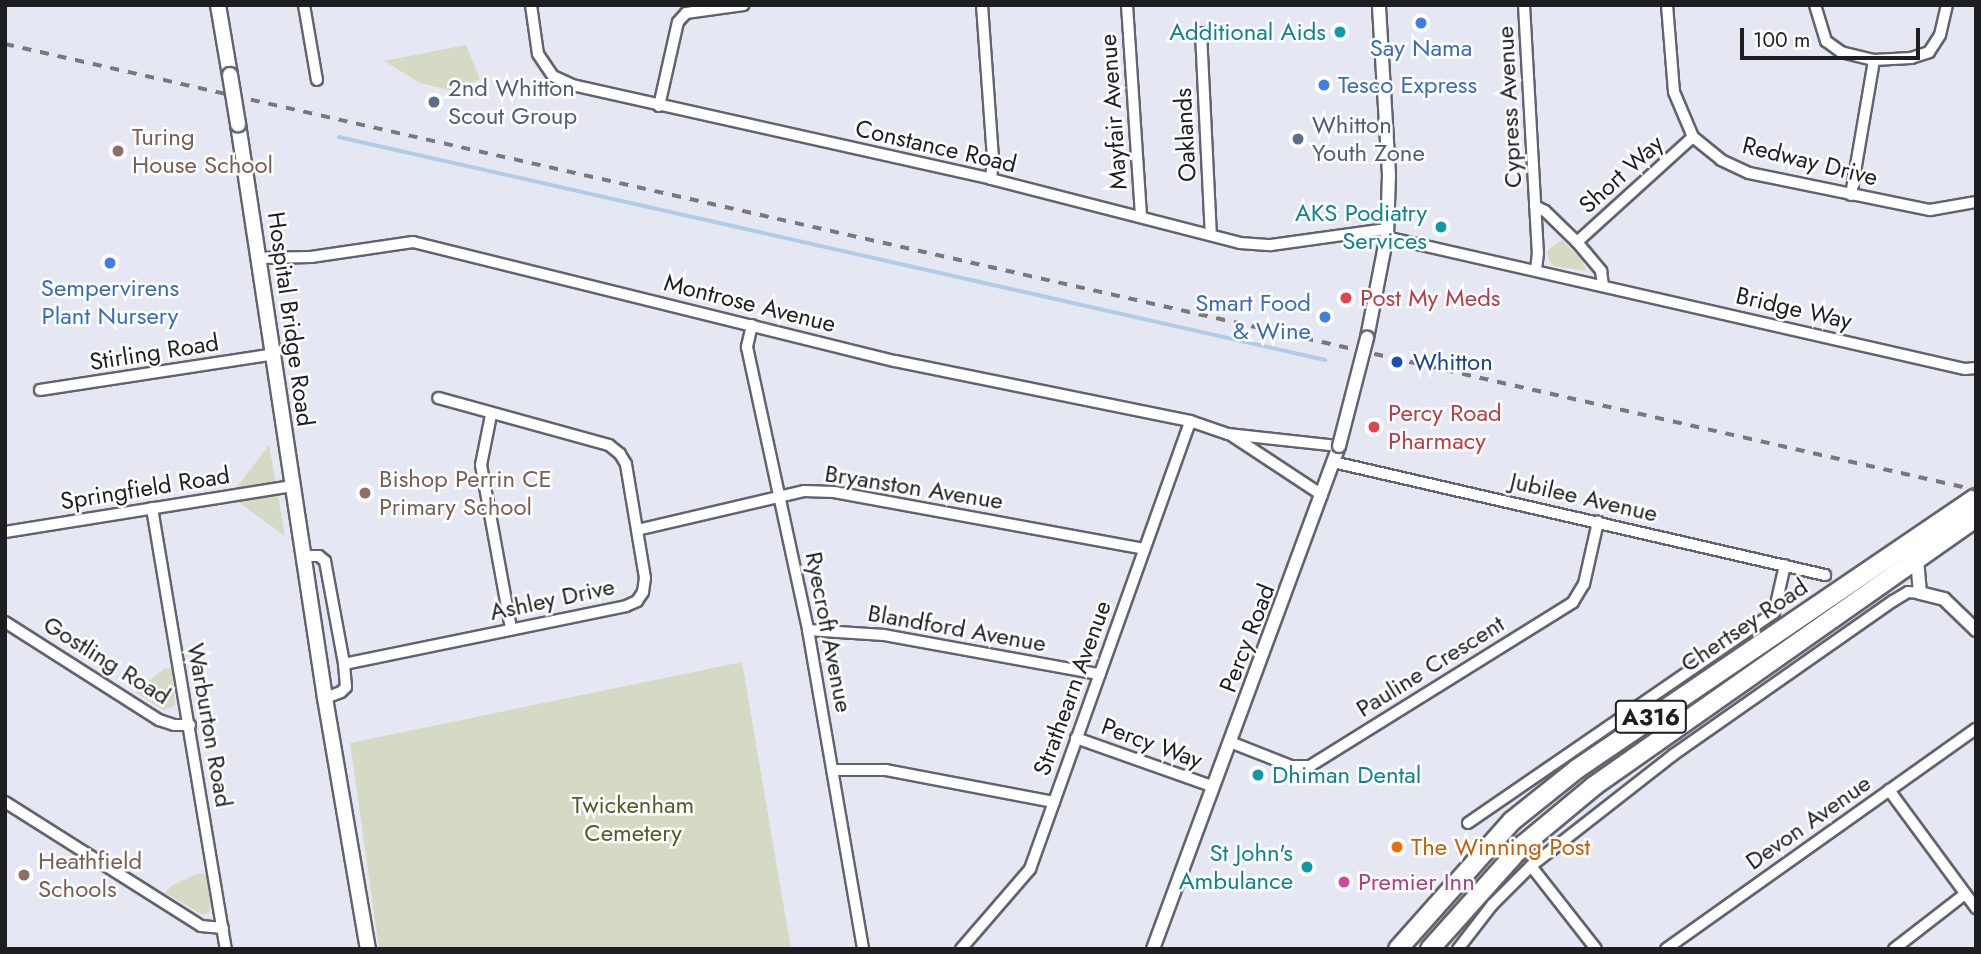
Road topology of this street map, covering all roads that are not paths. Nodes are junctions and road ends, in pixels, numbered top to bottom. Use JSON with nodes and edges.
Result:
{"nodes":[{"id":1,"x":218,"y":5,"type":"edge"},
{"id":2,"x":303,"y":5,"type":"edge"},
{"id":3,"x":531,"y":5,"type":"edge"},
{"id":4,"x":743,"y":5,"type":"edge"},
{"id":5,"x":982,"y":5,"type":"edge"},
{"id":6,"x":1127,"y":5,"type":"edge"},
{"id":7,"x":1379,"y":5,"type":"edge"},
{"id":8,"x":1524,"y":5,"type":"edge"},
{"id":9,"x":1667,"y":5,"type":"edge"},
{"id":10,"x":1815,"y":5,"type":"edge"},
{"id":11,"x":1947,"y":5,"type":"edge"},
{"id":12,"x":1201,"y":33,"type":"dead end"},
{"id":13,"x":1874,"y":60,"type":"junction"},
{"id":14,"x":317,"y":80,"type":"dead end"},
{"id":15,"x":659,"y":106,"type":"junction"},
{"id":16,"x":1693,"y":137,"type":"junction"},
{"id":17,"x":991,"y":179,"type":"junction"},
{"id":18,"x":1850,"y":195,"type":"junction"},
{"id":19,"x":1976,"y":202,"type":"edge"},
{"id":20,"x":1535,"y":206,"type":"junction"},
{"id":21,"x":1141,"y":216,"type":"junction"},
{"id":22,"x":1387,"y":233,"type":"junction"},
{"id":23,"x":1211,"y":236,"type":"junction"},
{"id":24,"x":1577,"y":242,"type":"junction"},
{"id":25,"x":260,"y":258,"type":"junction"},
{"id":26,"x":1536,"y":270,"type":"junction"},
{"id":27,"x":1603,"y":286,"type":"junction"},
{"id":28,"x":752,"y":326,"type":"junction"},
{"id":29,"x":275,"y":354,"type":"junction"},
{"id":30,"x":1976,"y":368,"type":"edge"},
{"id":31,"x":40,"y":390,"type":"dead end"},
{"id":32,"x":438,"y":398,"type":"dead end"},
{"id":33,"x":491,"y":415,"type":"junction"},
{"id":34,"x":1191,"y":421,"type":"junction"},
{"id":35,"x":1228,"y":434,"type":"junction"},
{"id":36,"x":1339,"y":446,"type":"junction"},
{"id":37,"x":1333,"y":462,"type":"junction"},
{"id":38,"x":292,"y":486,"type":"junction"},
{"id":39,"x":780,"y":494,"type":"junction"},
{"id":40,"x":1322,"y":495,"type":"junction"},
{"id":41,"x":1976,"y":498,"type":"edge"},
{"id":42,"x":152,"y":508,"type":"junction"},
{"id":43,"x":1976,"y":519,"type":"edge"},
{"id":44,"x":1598,"y":522,"type":"junction"},
{"id":45,"x":637,"y":530,"type":"junction"},
{"id":46,"x":1943,"y":531,"type":"junction"},
{"id":47,"x":5,"y":532,"type":"edge"},
{"id":48,"x":1144,"y":549,"type":"junction"},
{"id":49,"x":304,"y":556,"type":"junction"},
{"id":50,"x":1917,"y":559,"type":"junction"},
{"id":51,"x":1785,"y":565,"type":"junction"},
{"id":52,"x":1825,"y":575,"type":"dead end"},
{"id":53,"x":1920,"y":593,"type":"junction"},
{"id":54,"x":5,"y":622,"type":"edge"},
{"id":55,"x":511,"y":629,"type":"junction"},
{"id":56,"x":808,"y":630,"type":"junction"},
{"id":57,"x":1976,"y":630,"type":"edge"},
{"id":58,"x":344,"y":664,"type":"junction"},
{"id":59,"x":1099,"y":674,"type":"junction"},
{"id":60,"x":325,"y":698,"type":"junction"},
{"id":61,"x":190,"y":725,"type":"junction"},
{"id":62,"x":1976,"y":729,"type":"edge"},
{"id":63,"x":1076,"y":738,"type":"junction"},
{"id":64,"x":1663,"y":739,"type":"junction"},
{"id":65,"x":1230,"y":742,"type":"junction"},
{"id":66,"x":1673,"y":755,"type":"junction"},
{"id":67,"x":834,"y":770,"type":"junction"},
{"id":68,"x":1214,"y":788,"type":"junction"},
{"id":69,"x":1889,"y":790,"type":"junction"},
{"id":70,"x":5,"y":802,"type":"edge"},
{"id":71,"x":1054,"y":802,"type":"junction"},
{"id":72,"x":1468,"y":823,"type":"dead end"},
{"id":73,"x":1531,"y":866,"type":"junction"},
{"id":74,"x":1965,"y":894,"type":"junction"},
{"id":75,"x":1976,"y":908,"type":"edge"},
{"id":76,"x":223,"y":928,"type":"junction"},
{"id":77,"x":226,"y":949,"type":"edge"},
{"id":78,"x":368,"y":949,"type":"edge"},
{"id":79,"x":863,"y":949,"type":"edge"},
{"id":80,"x":961,"y":949,"type":"edge"},
{"id":81,"x":1153,"y":949,"type":"edge"},
{"id":82,"x":1398,"y":949,"type":"edge"},
{"id":83,"x":1430,"y":949,"type":"edge"},
{"id":84,"x":1458,"y":949,"type":"edge"},
{"id":85,"x":1596,"y":949,"type":"edge"},
{"id":86,"x":1666,"y":949,"type":"edge"},
{"id":87,"x":1894,"y":949,"type":"edge"}],
"edges":[{"from":1,"to":25,"type":"main road","name":"Hospital Bridge Road","bridge":true},
{"from":2,"to":14,"type":"street"},
{"from":3,"to":15,"type":"street","name":"Constance Road"},
{"from":4,"to":15,"type":"street"},
{"from":5,"to":17,"type":"street"},
{"from":6,"to":21,"type":"street","name":"Mayfair Avenue"},
{"from":7,"to":22,"type":"street","name":"Percy Road"},
{"from":8,"to":20,"type":"street","name":"Cypress Avenue"},
{"from":9,"to":16,"type":"street","name":"Redway Drive"},
{"from":10,"to":13,"type":"street"},
{"from":11,"to":13,"type":"street"},
{"from":12,"to":23,"type":"street","name":"Oaklands"},
{"from":13,"to":18,"type":"street"},
{"from":15,"to":17,"type":"street","name":"Constance Road"},
{"from":16,"to":18,"type":"street","name":"Redway Drive"},
{"from":16,"to":24,"type":"street","name":"Short Way"},
{"from":17,"to":21,"type":"street","name":"Constance Road"},
{"from":18,"to":19,"type":"street","name":"Redway Drive"},
{"from":20,"to":24,"type":"street","name":"Cypress Avenue"},
{"from":20,"to":26,"type":"street","name":"Cypress Avenue"},
{"from":21,"to":23,"type":"street","name":"Constance Road"},
{"from":22,"to":23,"type":"street","name":"Constance Road"},
{"from":22,"to":26,"type":"street","name":"Bridge Way"},
{"from":22,"to":36,"type":"street","name":"Percy Road","bridge":true},
{"from":24,"to":27,"type":"street"},
{"from":25,"to":28,"type":"street","name":"Montrose Avenue"},
{"from":25,"to":29,"type":"main road","name":"Hospital Bridge Road"},
{"from":26,"to":27,"type":"street","name":"Bridge Way"},
{"from":27,"to":30,"type":"street","name":"Bridge Way"},
{"from":28,"to":34,"type":"street","name":"Montrose Avenue"},
{"from":28,"to":39,"type":"street","name":"Ryecroft Avenue"},
{"from":29,"to":31,"type":"street","name":"Stirling Road"},
{"from":29,"to":38,"type":"main road","name":"Hospital Bridge Road"},
{"from":32,"to":33,"type":"street","name":"Ashley Drive"},
{"from":33,"to":45,"type":"street","name":"Ashley Drive"},
{"from":33,"to":55,"type":"street"},
{"from":34,"to":35,"type":"street","name":"Montrose Avenue"},
{"from":34,"to":48,"type":"street","name":"Strathearn Avenue"},
{"from":35,"to":36,"type":"street","name":"Montrose Avenue"},
{"from":35,"to":40,"type":"street","name":"Montrose Avenue"},
{"from":36,"to":37,"type":"street","name":"Percy Road"},
{"from":37,"to":40,"type":"street","name":"Percy Road"},
{"from":37,"to":44,"type":"street","name":"Jubilee Avenue"},
{"from":38,"to":42,"type":"street","name":"Springfield Road"},
{"from":38,"to":49,"type":"main road","name":"Hospital Bridge Road"},
{"from":39,"to":45,"type":"street","name":"Bryanston Avenue"},
{"from":39,"to":48,"type":"street","name":"Bryanston Avenue"},
{"from":39,"to":56,"type":"street","name":"Ryecroft Avenue"},
{"from":40,"to":65,"type":"street","name":"Percy Road"},
{"from":41,"to":46,"type":"highway","name":"Chertsey Road","number":"A316"},
{"from":42,"to":47,"type":"street","name":"Springfield Road"},
{"from":42,"to":61,"type":"street","name":"Warburton Road"},
{"from":43,"to":46,"type":"highway","name":"Chertsey Road","number":"A316"},
{"from":44,"to":51,"type":"street","name":"Jubilee Avenue"},
{"from":44,"to":65,"type":"street","name":"Pauline Crescent"},
{"from":45,"to":55,"type":"street","name":"Ashley Drive"},
{"from":46,"to":50,"type":"highway","name":"Chertsey Road","number":"A316"},
{"from":46,"to":82,"type":"highway","name":"Chertsey Road","number":"A316"},
{"from":48,"to":59,"type":"street","name":"Strathearn Avenue"},
{"from":49,"to":58,"type":"street"},
{"from":49,"to":60,"type":"main road","name":"Hospital Bridge Road"},
{"from":50,"to":53,"type":"street"},
{"from":50,"to":64,"type":"highway","name":"Chertsey Road","number":"A316"},
{"from":51,"to":52,"type":"street","name":"Jubilee Avenue"},
{"from":51,"to":72,"type":"street","name":"Chertsey Road"},
{"from":53,"to":57,"type":"street"},
{"from":53,"to":66,"type":"street"},
{"from":54,"to":61,"type":"street","name":"Gostling Road"},
{"from":55,"to":58,"type":"street","name":"Ashley Drive"},
{"from":56,"to":59,"type":"street","name":"Blandford Avenue"},
{"from":56,"to":67,"type":"street","name":"Ryecroft Avenue"},
{"from":58,"to":60,"type":"street"},
{"from":59,"to":63,"type":"street","name":"Strathearn Avenue"},
{"from":60,"to":78,"type":"main road","name":"Hospital Bridge Road"},
{"from":61,"to":76,"type":"street","name":"Warburton Road"},
{"from":62,"to":69,"type":"street","name":"Devon Avenue"},
{"from":63,"to":68,"type":"street","name":"Percy Way"},
{"from":63,"to":71,"type":"street","name":"Strathearn Avenue"},
{"from":64,"to":66,"type":"street"},
{"from":64,"to":83,"type":"highway","name":"Chertsey Road","number":"A316"},
{"from":65,"to":68,"type":"street","name":"Percy Road"},
{"from":66,"to":73,"type":"street"},
{"from":67,"to":71,"type":"street"},
{"from":67,"to":79,"type":"street","name":"Ryecroft Avenue"},
{"from":68,"to":81,"type":"street","name":"Percy Road"},
{"from":69,"to":74,"type":"street"},
{"from":69,"to":86,"type":"street","name":"Devon Avenue"},
{"from":70,"to":76,"type":"street"},
{"from":71,"to":80,"type":"street","name":"Strathearn Avenue"},
{"from":73,"to":84,"type":"street"},
{"from":73,"to":85,"type":"street"},
{"from":74,"to":75,"type":"street"},
{"from":74,"to":87,"type":"street"},
{"from":76,"to":77,"type":"street","name":"Warburton Road"}]}
